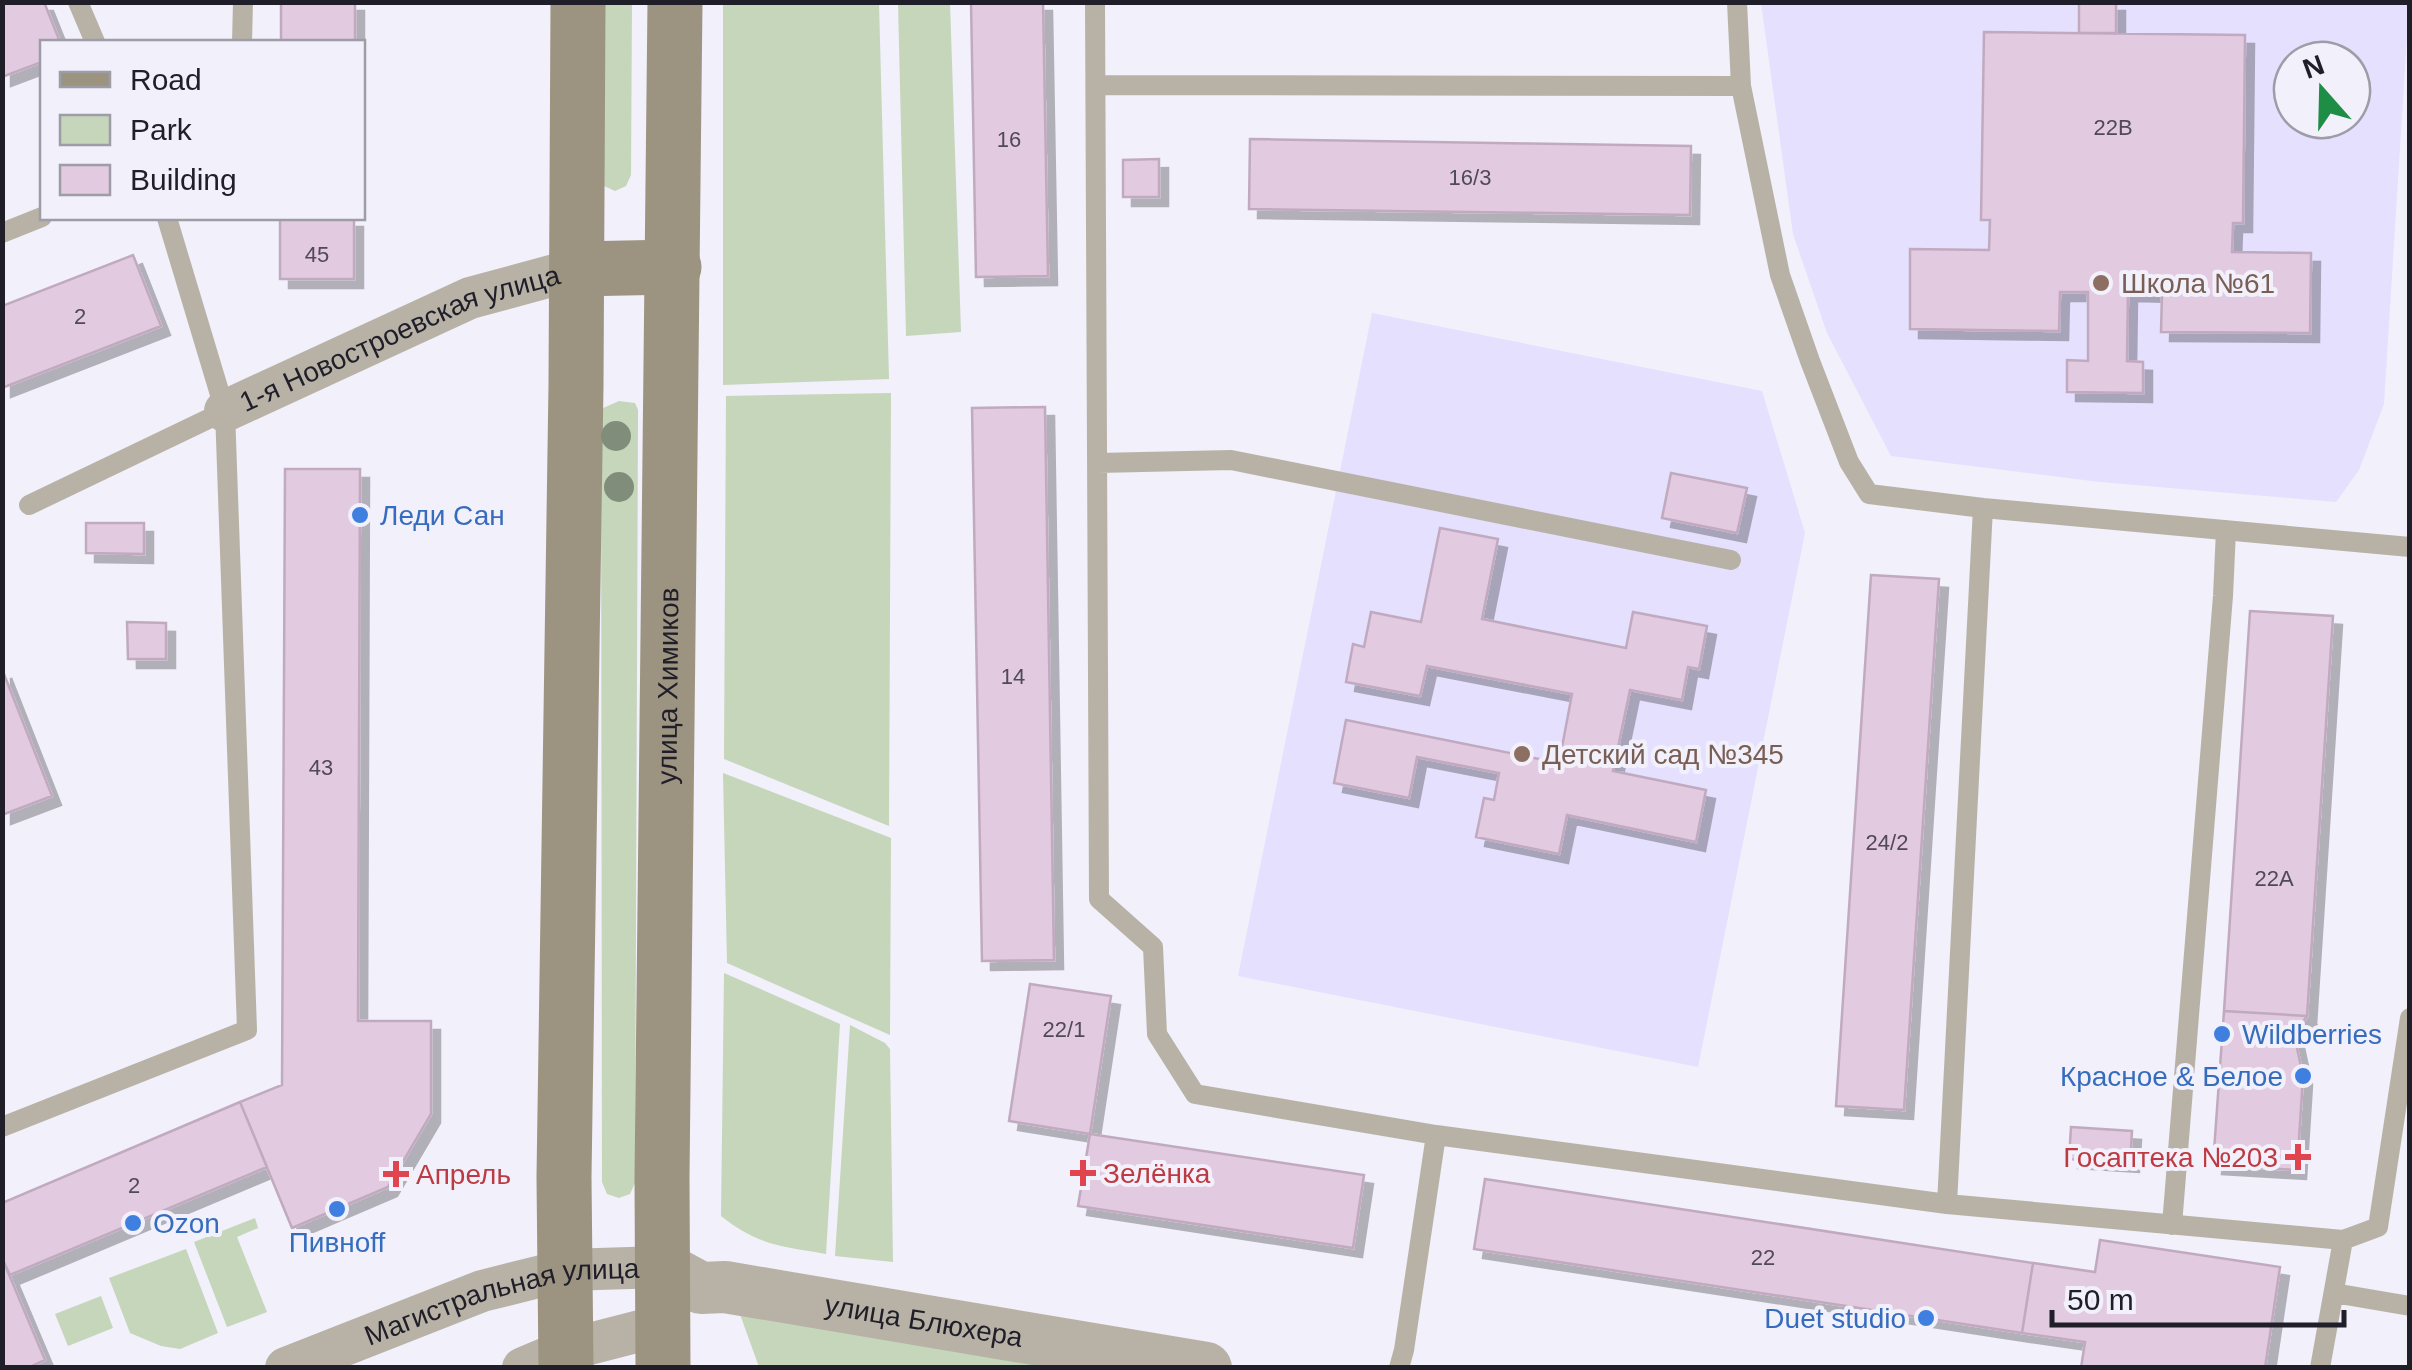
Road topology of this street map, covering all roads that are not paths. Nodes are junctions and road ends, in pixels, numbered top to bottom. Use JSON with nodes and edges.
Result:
{"nodes":[{"id":1,"x":78,"y":2,"type":"edge"},
{"id":2,"x":243,"y":2,"type":"edge"},
{"id":3,"x":578,"y":2,"type":"edge"},
{"id":4,"x":675,"y":2,"type":"edge"},
{"id":5,"x":1095,"y":2,"type":"edge"},
{"id":6,"x":1737,"y":2,"type":"edge"},
{"id":7,"x":94,"y":40,"type":"edge"},
{"id":8,"x":242,"y":40,"type":"edge"},
{"id":9,"x":1096,"y":85,"type":"junction"},
{"id":10,"x":1742,"y":86,"type":"junction"},
{"id":11,"x":40,"y":218,"type":"edge"},
{"id":12,"x":168,"y":220,"type":"edge"},
{"id":13,"x":2,"y":233,"type":"edge"},
{"id":14,"x":674,"y":267,"type":"junction"},
{"id":15,"x":577,"y":269,"type":"junction"},
{"id":16,"x":225,"y":411,"type":"junction"},
{"id":17,"x":1098,"y":463,"type":"junction"},
{"id":18,"x":29,"y":505,"type":"dead end"},
{"id":19,"x":1984,"y":508,"type":"junction"},
{"id":20,"x":2226,"y":530,"type":"junction"},
{"id":21,"x":2410,"y":547,"type":"edge"},
{"id":22,"x":1731,"y":560,"type":"dead end"},
{"id":23,"x":2409,"y":1022,"type":"edge"},
{"id":24,"x":2,"y":1128,"type":"edge"},
{"id":25,"x":1436,"y":1135,"type":"junction"},
{"id":26,"x":1947,"y":1204,"type":"junction"},
{"id":27,"x":2172,"y":1225,"type":"junction"},
{"id":28,"x":2343,"y":1240,"type":"junction"},
{"id":29,"x":566,"y":1270,"type":"junction"},
{"id":30,"x":2334,"y":1293,"type":"junction"},
{"id":31,"x":2410,"y":1306,"type":"edge"},
{"id":32,"x":672,"y":1312,"type":"edge"},
{"id":33,"x":552,"y":1362,"type":"edge"},
{"id":34,"x":286,"y":1368,"type":"edge"},
{"id":35,"x":1206,"y":1368,"type":"edge"},
{"id":36,"x":1399,"y":1368,"type":"edge"},
{"id":37,"x":2320,"y":1368,"type":"edge"}],
"edges":[{"from":1,"to":7,"type":"lane"},
{"from":2,"to":8,"type":"lane"},
{"from":3,"to":15,"type":"main road"},
{"from":4,"to":14,"type":"main road","name":"улица Химиков"},
{"from":5,"to":9,"type":"lane"},
{"from":6,"to":10,"type":"lane"},
{"from":9,"to":10,"type":"lane"},
{"from":9,"to":17,"type":"lane"},
{"from":10,"to":19,"type":"lane"},
{"from":11,"to":13,"type":"lane"},
{"from":12,"to":16,"type":"lane"},
{"from":14,"to":15,"type":"main road"},
{"from":14,"to":32,"type":"main road","name":"улица Химиков"},
{"from":15,"to":16,"type":"street","name":"1-я Новостроевская улица"},
{"from":15,"to":29,"type":"main road"},
{"from":16,"to":18,"type":"lane"},
{"from":16,"to":24,"type":"lane"},
{"from":17,"to":22,"type":"lane"},
{"from":17,"to":25,"type":"lane"},
{"from":19,"to":20,"type":"lane"},
{"from":19,"to":26,"type":"lane"},
{"from":20,"to":21,"type":"lane"},
{"from":20,"to":27,"type":"lane"},
{"from":23,"to":28,"type":"lane"},
{"from":25,"to":26,"type":"lane"},
{"from":25,"to":36,"type":"lane"},
{"from":26,"to":27,"type":"lane"},
{"from":27,"to":28,"type":"lane"},
{"from":28,"to":30,"type":"lane"},
{"from":29,"to":32,"type":"street","name":"Магистральная улица"},
{"from":29,"to":33,"type":"main road"},
{"from":29,"to":34,"type":"street","name":"Магистральная улица"},
{"from":30,"to":31,"type":"lane"},
{"from":30,"to":37,"type":"lane"},
{"from":32,"to":33,"type":"street"},
{"from":32,"to":35,"type":"street","name":"улица Блюхера"}]}
